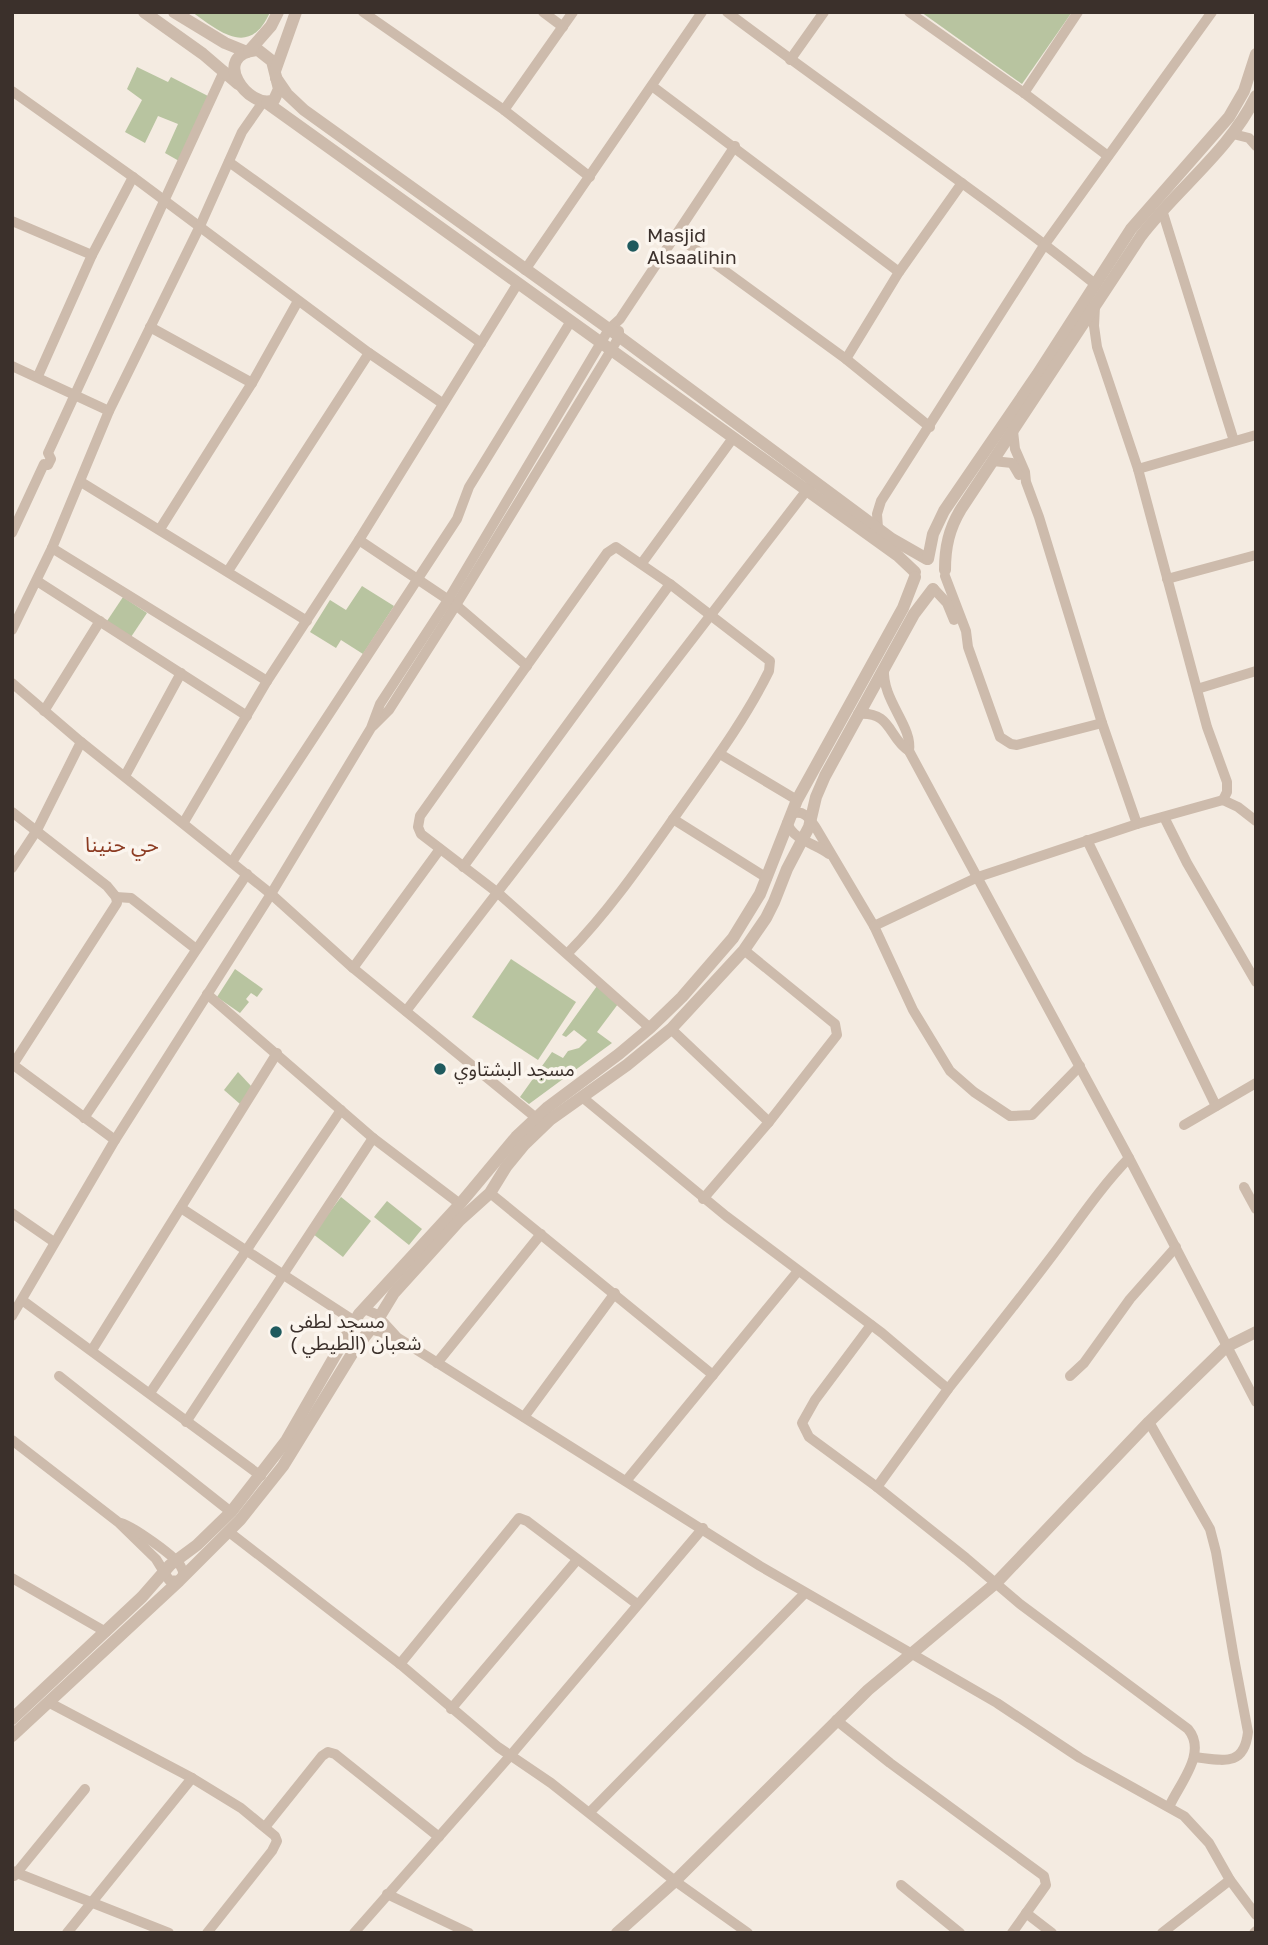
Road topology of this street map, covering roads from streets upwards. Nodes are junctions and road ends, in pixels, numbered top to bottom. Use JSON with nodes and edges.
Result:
{"nodes":[{"id":1,"x":144,"y":12,"type":"edge"},
{"id":2,"x":174,"y":12,"type":"edge"},
{"id":3,"x":278,"y":12,"type":"edge"},
{"id":4,"x":296,"y":12,"type":"edge"},
{"id":5,"x":363,"y":12,"type":"edge"},
{"id":6,"x":544,"y":12,"type":"edge"},
{"id":7,"x":573,"y":12,"type":"edge"},
{"id":8,"x":702,"y":12,"type":"edge"},
{"id":9,"x":727,"y":12,"type":"edge"},
{"id":10,"x":824,"y":12,"type":"edge"},
{"id":11,"x":909,"y":12,"type":"edge"},
{"id":12,"x":1078,"y":12,"type":"edge"},
{"id":13,"x":1212,"y":12,"type":"edge"},
{"id":14,"x":563,"y":26,"type":"junction"},
{"id":15,"x":248,"y":51,"type":"junction"},
{"id":16,"x":1256,"y":54,"type":"edge"},
{"id":17,"x":790,"y":60,"type":"junction"},
{"id":18,"x":224,"y":71,"type":"junction"},
{"id":19,"x":275,"y":75,"type":"junction"},
{"id":20,"x":652,"y":86,"type":"junction"},
{"id":21,"x":244,"y":89,"type":"junction"},
{"id":22,"x":12,"y":91,"type":"edge"},
{"id":23,"x":1024,"y":93,"type":"junction"},
{"id":24,"x":1256,"y":96,"type":"edge"},
{"id":25,"x":265,"y":102,"type":"junction"},
{"id":26,"x":504,"y":110,"type":"junction"},
{"id":27,"x":250,"y":118,"type":"junction"},
{"id":28,"x":1233,"y":134,"type":"junction"},
{"id":29,"x":735,"y":146,"type":"junction"},
{"id":30,"x":1256,"y":146,"type":"edge"},
{"id":31,"x":1108,"y":156,"type":"junction"},
{"id":32,"x":229,"y":162,"type":"junction"},
{"id":33,"x":133,"y":177,"type":"junction"},
{"id":34,"x":590,"y":177,"type":"junction"},
{"id":35,"x":961,"y":183,"type":"junction"},
{"id":36,"x":164,"y":200,"type":"junction"},
{"id":37,"x":1162,"y":210,"type":"junction"},
{"id":38,"x":12,"y":221,"type":"edge"},
{"id":39,"x":200,"y":226,"type":"junction"},
{"id":40,"x":677,"y":236,"type":"junction"},
{"id":41,"x":1045,"y":244,"type":"junction"},
{"id":42,"x":92,"y":255,"type":"junction"},
{"id":43,"x":525,"y":270,"type":"junction"},
{"id":44,"x":899,"y":272,"type":"junction"},
{"id":45,"x":518,"y":284,"type":"junction"},
{"id":46,"x":1095,"y":284,"type":"junction"},
{"id":47,"x":298,"y":301,"type":"junction"},
{"id":48,"x":1095,"y":306,"type":"junction"},
{"id":49,"x":571,"y":321,"type":"junction"},
{"id":50,"x":150,"y":327,"type":"junction"},
{"id":51,"x":614,"y":333,"type":"junction"},
{"id":52,"x":1074,"y":338,"type":"junction"},
{"id":53,"x":481,"y":342,"type":"junction"},
{"id":54,"x":607,"y":346,"type":"junction"},
{"id":55,"x":1097,"y":347,"type":"junction"},
{"id":56,"x":369,"y":353,"type":"junction"},
{"id":57,"x":846,"y":359,"type":"junction"},
{"id":58,"x":12,"y":366,"type":"edge"},
{"id":59,"x":38,"y":376,"type":"junction"},
{"id":60,"x":252,"y":383,"type":"junction"},
{"id":61,"x":74,"y":394,"type":"junction"},
{"id":62,"x":442,"y":403,"type":"junction"},
{"id":63,"x":109,"y":411,"type":"junction"},
{"id":64,"x":930,"y":427,"type":"junction"},
{"id":65,"x":1013,"y":431,"type":"junction"},
{"id":66,"x":1256,"y":435,"type":"edge"},
{"id":67,"x":733,"y":438,"type":"junction"},
{"id":68,"x":1234,"y":441,"type":"junction"},
{"id":69,"x":993,"y":461,"type":"junction"},
{"id":70,"x":1138,"y":469,"type":"junction"},
{"id":71,"x":81,"y":482,"type":"junction"},
{"id":72,"x":1026,"y":482,"type":"junction"},
{"id":73,"x":810,"y":486,"type":"junction"},
{"id":74,"x":881,"y":501,"type":"junction"},
{"id":75,"x":853,"y":517,"type":"junction"},
{"id":76,"x":160,"y":529,"type":"junction"},
{"id":77,"x":12,"y":533,"type":"edge"},
{"id":78,"x":875,"y":533,"type":"junction"},
{"id":79,"x":359,"y":540,"type":"junction"},
{"id":80,"x":52,"y":548,"type":"junction"},
{"id":81,"x":1256,"y":555,"type":"edge"},
{"id":82,"x":928,"y":559,"type":"junction"},
{"id":83,"x":642,"y":564,"type":"junction"},
{"id":84,"x":228,"y":571,"type":"junction"},
{"id":85,"x":945,"y":573,"type":"junction"},
{"id":86,"x":915,"y":574,"type":"junction"},
{"id":87,"x":418,"y":578,"type":"junction"},
{"id":88,"x":1167,"y":579,"type":"junction"},
{"id":89,"x":37,"y":582,"type":"junction"},
{"id":90,"x":670,"y":584,"type":"junction"},
{"id":91,"x":934,"y":589,"type":"junction"},
{"id":92,"x":452,"y":603,"type":"junction"},
{"id":93,"x":712,"y":615,"type":"junction"},
{"id":94,"x":100,"y":621,"type":"junction"},
{"id":95,"x":307,"y":621,"type":"junction"},
{"id":96,"x":12,"y":630,"type":"edge"},
{"id":97,"x":968,"y":647,"type":"junction"},
{"id":98,"x":527,"y":666,"type":"junction"},
{"id":99,"x":884,"y":669,"type":"junction"},
{"id":100,"x":1256,"y":671,"type":"edge"},
{"id":101,"x":181,"y":673,"type":"junction"},
{"id":102,"x":267,"y":681,"type":"junction"},
{"id":103,"x":12,"y":683,"type":"edge"},
{"id":104,"x":1197,"y":689,"type":"junction"},
{"id":105,"x":44,"y":710,"type":"junction"},
{"id":106,"x":858,"y":714,"type":"junction"},
{"id":107,"x":247,"y":716,"type":"junction"},
{"id":108,"x":1102,"y":723,"type":"junction"},
{"id":109,"x":81,"y":742,"type":"junction"},
{"id":110,"x":909,"y":751,"type":"junction"},
{"id":111,"x":720,"y":754,"type":"junction"},
{"id":112,"x":125,"y":776,"type":"junction"},
{"id":113,"x":797,"y":800,"type":"junction"},
{"id":114,"x":1223,"y":800,"type":"junction"},
{"id":115,"x":12,"y":812,"type":"edge"},
{"id":116,"x":1164,"y":817,"type":"junction"},
{"id":117,"x":789,"y":818,"type":"junction"},
{"id":118,"x":673,"y":819,"type":"junction"},
{"id":119,"x":810,"y":820,"type":"junction"},
{"id":120,"x":1256,"y":821,"type":"edge"},
{"id":121,"x":184,"y":822,"type":"junction"},
{"id":122,"x":1137,"y":824,"type":"junction"},
{"id":123,"x":37,"y":830,"type":"junction"},
{"id":124,"x":802,"y":839,"type":"junction"},
{"id":125,"x":1087,"y":840,"type":"junction"},
{"id":126,"x":440,"y":849,"type":"junction"},
{"id":127,"x":831,"y":856,"type":"junction"},
{"id":128,"x":232,"y":862,"type":"junction"},
{"id":129,"x":463,"y":867,"type":"junction"},
{"id":130,"x":12,"y":868,"type":"edge"},
{"id":131,"x":247,"y":874,"type":"junction"},
{"id":132,"x":978,"y":877,"type":"junction"},
{"id":133,"x":767,"y":878,"type":"junction"},
{"id":134,"x":498,"y":893,"type":"junction"},
{"id":135,"x":271,"y":894,"type":"junction"},
{"id":136,"x":116,"y":897,"type":"junction"},
{"id":137,"x":874,"y":926,"type":"junction"},
{"id":138,"x":195,"y":949,"type":"junction"},
{"id":139,"x":744,"y":950,"type":"junction"},
{"id":140,"x":568,"y":953,"type":"junction"},
{"id":141,"x":353,"y":968,"type":"junction"},
{"id":142,"x":1256,"y":982,"type":"edge"},
{"id":143,"x":207,"y":994,"type":"junction"},
{"id":144,"x":407,"y":1010,"type":"junction"},
{"id":145,"x":650,"y":1028,"type":"junction"},
{"id":146,"x":671,"y":1029,"type":"junction"},
{"id":147,"x":277,"y":1052,"type":"junction"},
{"id":148,"x":13,"y":1065,"type":"edge"},
{"id":149,"x":1080,"y":1066,"type":"junction"},
{"id":150,"x":1256,"y":1083,"type":"edge"},
{"id":151,"x":582,"y":1097,"type":"junction"},
{"id":152,"x":1216,"y":1107,"type":"junction"},
{"id":153,"x":341,"y":1110,"type":"junction"},
{"id":154,"x":535,"y":1117,"type":"junction"},
{"id":155,"x":84,"y":1118,"type":"junction"},
{"id":156,"x":769,"y":1122,"type":"junction"},
{"id":157,"x":1184,"y":1125,"type":"dead end"},
{"id":158,"x":373,"y":1138,"type":"junction"},
{"id":159,"x":115,"y":1140,"type":"junction"},
{"id":160,"x":1129,"y":1158,"type":"junction"},
{"id":161,"x":478,"y":1184,"type":"junction"},
{"id":162,"x":1244,"y":1187,"type":"dead end"},
{"id":163,"x":490,"y":1194,"type":"junction"},
{"id":164,"x":703,"y":1199,"type":"junction"},
{"id":165,"x":460,"y":1204,"type":"junction"},
{"id":166,"x":181,"y":1208,"type":"junction"},
{"id":167,"x":1256,"y":1209,"type":"edge"},
{"id":168,"x":12,"y":1213,"type":"edge"},
{"id":169,"x":541,"y":1234,"type":"junction"},
{"id":170,"x":54,"y":1242,"type":"junction"},
{"id":171,"x":1176,"y":1247,"type":"junction"},
{"id":172,"x":246,"y":1251,"type":"junction"},
{"id":173,"x":798,"y":1271,"type":"junction"},
{"id":174,"x":282,"y":1273,"type":"junction"},
{"id":175,"x":615,"y":1293,"type":"junction"},
{"id":176,"x":20,"y":1298,"type":"edge"},
{"id":177,"x":364,"y":1309,"type":"junction"},
{"id":178,"x":12,"y":1316,"type":"edge"},
{"id":179,"x":379,"y":1317,"type":"junction"},
{"id":180,"x":356,"y":1320,"type":"junction"},
{"id":181,"x":871,"y":1325,"type":"junction"},
{"id":182,"x":370,"y":1329,"type":"junction"},
{"id":183,"x":1256,"y":1332,"type":"edge"},
{"id":184,"x":398,"y":1338,"type":"junction"},
{"id":185,"x":1226,"y":1347,"type":"junction"},
{"id":186,"x":92,"y":1350,"type":"junction"},
{"id":187,"x":437,"y":1363,"type":"junction"},
{"id":188,"x":713,"y":1375,"type":"junction"},
{"id":189,"x":59,"y":1376,"type":"dead end"},
{"id":190,"x":1070,"y":1376,"type":"dead end"},
{"id":191,"x":948,"y":1389,"type":"junction"},
{"id":192,"x":150,"y":1393,"type":"junction"},
{"id":193,"x":1256,"y":1402,"type":"edge"},
{"id":194,"x":523,"y":1417,"type":"junction"},
{"id":195,"x":186,"y":1422,"type":"junction"},
{"id":196,"x":1149,"y":1422,"type":"junction"},
{"id":197,"x":12,"y":1440,"type":"edge"},
{"id":198,"x":261,"y":1476,"type":"junction"},
{"id":199,"x":626,"y":1482,"type":"junction"},
{"id":200,"x":877,"y":1487,"type":"junction"},
{"id":201,"x":231,"y":1512,"type":"junction"},
{"id":202,"x":118,"y":1522,"type":"junction"},
{"id":203,"x":703,"y":1528,"type":"junction"},
{"id":204,"x":229,"y":1532,"type":"junction"},
{"id":205,"x":176,"y":1560,"type":"junction"},
{"id":206,"x":577,"y":1560,"type":"junction"},
{"id":207,"x":164,"y":1571,"type":"junction"},
{"id":208,"x":12,"y":1578,"type":"edge"},
{"id":209,"x":181,"y":1580,"type":"junction"},
{"id":210,"x":996,"y":1583,"type":"junction"},
{"id":211,"x":805,"y":1593,"type":"junction"},
{"id":212,"x":638,"y":1604,"type":"junction"},
{"id":213,"x":106,"y":1632,"type":"junction"},
{"id":214,"x":910,"y":1655,"type":"junction"},
{"id":215,"x":400,"y":1664,"type":"junction"},
{"id":216,"x":48,"y":1702,"type":"junction"},
{"id":217,"x":451,"y":1709,"type":"junction"},
{"id":218,"x":13,"y":1718,"type":"edge"},
{"id":219,"x":836,"y":1720,"type":"junction"},
{"id":220,"x":12,"y":1736,"type":"edge"},
{"id":221,"x":510,"y":1756,"type":"junction"},
{"id":222,"x":1194,"y":1757,"type":"junction"},
{"id":223,"x":192,"y":1778,"type":"junction"},
{"id":224,"x":85,"y":1789,"type":"dead end"},
{"id":225,"x":1169,"y":1807,"type":"junction"},
{"id":226,"x":590,"y":1812,"type":"junction"},
{"id":227,"x":265,"y":1827,"type":"junction"},
{"id":228,"x":439,"y":1837,"type":"junction"},
{"id":229,"x":14,"y":1874,"type":"edge"},
{"id":230,"x":1230,"y":1880,"type":"junction"},
{"id":231,"x":675,"y":1881,"type":"junction"},
{"id":232,"x":901,"y":1885,"type":"dead end"},
{"id":233,"x":387,"y":1895,"type":"junction"},
{"id":234,"x":92,"y":1903,"type":"junction"},
{"id":235,"x":1026,"y":1913,"type":"junction"},
{"id":236,"x":1256,"y":1915,"type":"edge"},
{"id":237,"x":67,"y":1933,"type":"edge"},
{"id":238,"x":169,"y":1933,"type":"edge"},
{"id":239,"x":207,"y":1933,"type":"edge"},
{"id":240,"x":354,"y":1933,"type":"edge"},
{"id":241,"x":469,"y":1933,"type":"edge"},
{"id":242,"x":617,"y":1933,"type":"edge"},
{"id":243,"x":748,"y":1933,"type":"edge"},
{"id":244,"x":960,"y":1933,"type":"edge"},
{"id":245,"x":1012,"y":1933,"type":"edge"},
{"id":246,"x":1052,"y":1933,"type":"edge"},
{"id":247,"x":1162,"y":1933,"type":"edge"}],
"edges":[{"from":1,"to":18,"type":"street"},
{"from":2,"to":15,"type":"street"},
{"from":3,"to":15,"type":"street"},
{"from":4,"to":19,"type":"street"},
{"from":5,"to":26,"type":"street"},
{"from":6,"to":14,"type":"street"},
{"from":7,"to":14,"type":"street"},
{"from":8,"to":20,"type":"street"},
{"from":9,"to":17,"type":"street"},
{"from":10,"to":17,"type":"street"},
{"from":11,"to":23,"type":"street"},
{"from":12,"to":23,"type":"street"},
{"from":13,"to":31,"type":"street"},
{"from":14,"to":26,"type":"street"},
{"from":15,"to":19,"type":"street"},
{"from":15,"to":21,"type":"street"},
{"from":16,"to":46,"type":"street"},
{"from":17,"to":35,"type":"street"},
{"from":18,"to":21,"type":"street"},
{"from":18,"to":36,"type":"street"},
{"from":19,"to":25,"type":"street"},
{"from":19,"to":43,"type":"street"},
{"from":20,"to":29,"type":"street"},
{"from":20,"to":34,"type":"street"},
{"from":21,"to":25,"type":"street"},
{"from":21,"to":27,"type":"street"},
{"from":22,"to":33,"type":"street"},
{"from":23,"to":31,"type":"street"},
{"from":24,"to":28,"type":"street"},
{"from":25,"to":27,"type":"street"},
{"from":25,"to":45,"type":"street"},
{"from":26,"to":34,"type":"street"},
{"from":27,"to":32,"type":"street"},
{"from":28,"to":30,"type":"street"},
{"from":28,"to":37,"type":"street"},
{"from":29,"to":40,"type":"street"},
{"from":29,"to":44,"type":"street"},
{"from":31,"to":41,"type":"street"},
{"from":32,"to":39,"type":"street"},
{"from":32,"to":53,"type":"street"},
{"from":33,"to":36,"type":"street"},
{"from":33,"to":42,"type":"street"},
{"from":34,"to":43,"type":"street"},
{"from":35,"to":41,"type":"street"},
{"from":35,"to":44,"type":"street"},
{"from":36,"to":39,"type":"street"},
{"from":36,"to":61,"type":"street"},
{"from":37,"to":48,"type":"street"},
{"from":37,"to":68,"type":"street"},
{"from":38,"to":42,"type":"street"},
{"from":39,"to":47,"type":"street"},
{"from":39,"to":50,"type":"street"},
{"from":40,"to":51,"type":"street"},
{"from":40,"to":57,"type":"street"},
{"from":41,"to":46,"type":"street"},
{"from":41,"to":64,"type":"street"},
{"from":42,"to":59,"type":"street"},
{"from":43,"to":51,"type":"street"},
{"from":44,"to":57,"type":"street"},
{"from":45,"to":49,"type":"street"},
{"from":45,"to":53,"type":"street"},
{"from":46,"to":82,"type":"street"},
{"from":47,"to":56,"type":"street"},
{"from":47,"to":60,"type":"street"},
{"from":48,"to":52,"type":"street"},
{"from":48,"to":55,"type":"street"},
{"from":49,"to":54,"type":"street"},
{"from":49,"to":87,"type":"street"},
{"from":50,"to":60,"type":"street"},
{"from":50,"to":63,"type":"street"},
{"from":51,"to":54,"type":"street"},
{"from":51,"to":73,"type":"street"},
{"from":52,"to":55,"type":"street"},
{"from":52,"to":65,"type":"street"},
{"from":53,"to":62,"type":"street"},
{"from":54,"to":67,"type":"street"},
{"from":54,"to":92,"type":"street"},
{"from":55,"to":70,"type":"street"},
{"from":56,"to":62,"type":"street"},
{"from":56,"to":84,"type":"street"},
{"from":57,"to":64,"type":"street"},
{"from":58,"to":59,"type":"street"},
{"from":59,"to":61,"type":"street"},
{"from":60,"to":76,"type":"street"},
{"from":61,"to":63,"type":"street"},
{"from":61,"to":77,"type":"street"},
{"from":62,"to":79,"type":"street"},
{"from":63,"to":71,"type":"street"},
{"from":64,"to":74,"type":"street"},
{"from":65,"to":69,"type":"street"},
{"from":65,"to":72,"type":"street"},
{"from":66,"to":68,"type":"street"},
{"from":67,"to":73,"type":"street"},
{"from":67,"to":83,"type":"street"},
{"from":68,"to":70,"type":"street"},
{"from":69,"to":72,"type":"street"},
{"from":69,"to":85,"type":"street"},
{"from":70,"to":88,"type":"street"},
{"from":71,"to":76,"type":"street"},
{"from":71,"to":80,"type":"street"},
{"from":72,"to":108,"type":"street"},
{"from":73,"to":75,"type":"street"},
{"from":73,"to":93,"type":"street"},
{"from":74,"to":75,"type":"street"},
{"from":74,"to":78,"type":"street"},
{"from":75,"to":78,"type":"street"},
{"from":76,"to":84,"type":"street"},
{"from":78,"to":82,"type":"street"},
{"from":78,"to":86,"type":"street"},
{"from":79,"to":87,"type":"street"},
{"from":79,"to":95,"type":"street"},
{"from":80,"to":89,"type":"street"},
{"from":80,"to":102,"type":"street"},
{"from":81,"to":88,"type":"street"},
{"from":82,"to":85,"type":"street"},
{"from":82,"to":86,"type":"street"},
{"from":83,"to":90,"type":"street"},
{"from":83,"to":98,"type":"street"},
{"from":84,"to":95,"type":"street"},
{"from":85,"to":91,"type":"street"},
{"from":85,"to":97,"type":"street"},
{"from":86,"to":91,"type":"street"},
{"from":86,"to":113,"type":"street"},
{"from":87,"to":92,"type":"street"},
{"from":87,"to":128,"type":"street"},
{"from":88,"to":104,"type":"street"},
{"from":89,"to":94,"type":"street"},
{"from":89,"to":96,"type":"street"},
{"from":90,"to":93,"type":"street"},
{"from":90,"to":129,"type":"street"},
{"from":91,"to":97,"type":"street"},
{"from":91,"to":99,"type":"street"},
{"from":92,"to":98,"type":"street"},
{"from":92,"to":135,"type":"street"},
{"from":93,"to":111,"type":"street"},
{"from":93,"to":134,"type":"street"},
{"from":94,"to":101,"type":"street"},
{"from":94,"to":105,"type":"street"},
{"from":95,"to":102,"type":"street"},
{"from":97,"to":108,"type":"street"},
{"from":98,"to":126,"type":"street"},
{"from":99,"to":106,"type":"street"},
{"from":99,"to":110,"type":"street"},
{"from":100,"to":104,"type":"street"},
{"from":101,"to":107,"type":"street"},
{"from":101,"to":112,"type":"street"},
{"from":102,"to":107,"type":"street"},
{"from":103,"to":105,"type":"street"},
{"from":104,"to":114,"type":"street"},
{"from":105,"to":109,"type":"street"},
{"from":106,"to":110,"type":"street"},
{"from":106,"to":119,"type":"street"},
{"from":107,"to":121,"type":"street"},
{"from":108,"to":122,"type":"street"},
{"from":109,"to":112,"type":"street"},
{"from":109,"to":123,"type":"street"},
{"from":110,"to":132,"type":"street"},
{"from":111,"to":113,"type":"street"},
{"from":111,"to":118,"type":"street"},
{"from":112,"to":121,"type":"street"},
{"from":113,"to":117,"type":"street"},
{"from":114,"to":116,"type":"street"},
{"from":114,"to":120,"type":"street"},
{"from":115,"to":123,"type":"street"},
{"from":116,"to":122,"type":"street"},
{"from":116,"to":142,"type":"street"},
{"from":117,"to":119,"type":"street"},
{"from":117,"to":124,"type":"street"},
{"from":117,"to":133,"type":"street"},
{"from":118,"to":133,"type":"street"},
{"from":118,"to":140,"type":"street"},
{"from":119,"to":124,"type":"street"},
{"from":119,"to":127,"type":"street"},
{"from":121,"to":128,"type":"street"},
{"from":122,"to":125,"type":"street"},
{"from":123,"to":130,"type":"street"},
{"from":123,"to":136,"type":"street"},
{"from":124,"to":127,"type":"street"},
{"from":124,"to":139,"type":"street"},
{"from":125,"to":132,"type":"street"},
{"from":125,"to":152,"type":"street"},
{"from":126,"to":129,"type":"street"},
{"from":126,"to":141,"type":"street"},
{"from":127,"to":137,"type":"street"},
{"from":128,"to":131,"type":"street"},
{"from":129,"to":134,"type":"street"},
{"from":131,"to":135,"type":"street"},
{"from":131,"to":138,"type":"street"},
{"from":132,"to":137,"type":"street"},
{"from":132,"to":149,"type":"street"},
{"from":133,"to":145,"type":"street"},
{"from":134,"to":140,"type":"street"},
{"from":134,"to":144,"type":"street"},
{"from":135,"to":141,"type":"street"},
{"from":135,"to":143,"type":"street"},
{"from":136,"to":138,"type":"street"},
{"from":136,"to":148,"type":"street"},
{"from":137,"to":149,"type":"street"},
{"from":138,"to":155,"type":"street"},
{"from":139,"to":146,"type":"street"},
{"from":139,"to":156,"type":"street"},
{"from":140,"to":145,"type":"street"},
{"from":141,"to":144,"type":"street"},
{"from":143,"to":147,"type":"street"},
{"from":143,"to":159,"type":"street"},
{"from":144,"to":154,"type":"street"},
{"from":145,"to":154,"type":"street"},
{"from":146,"to":151,"type":"street"},
{"from":146,"to":156,"type":"street"},
{"from":147,"to":153,"type":"street"},
{"from":147,"to":166,"type":"street"},
{"from":148,"to":155,"type":"street"},
{"from":149,"to":160,"type":"street"},
{"from":150,"to":152,"type":"street"},
{"from":151,"to":163,"type":"street"},
{"from":151,"to":164,"type":"street"},
{"from":152,"to":157,"type":"street"},
{"from":153,"to":158,"type":"street"},
{"from":153,"to":172,"type":"street"},
{"from":154,"to":161,"type":"street"},
{"from":155,"to":159,"type":"street"},
{"from":156,"to":164,"type":"street"},
{"from":158,"to":165,"type":"street"},
{"from":158,"to":174,"type":"street"},
{"from":159,"to":170,"type":"street"},
{"from":160,"to":171,"type":"street"},
{"from":160,"to":191,"type":"street"},
{"from":161,"to":163,"type":"street"},
{"from":161,"to":165,"type":"street"},
{"from":162,"to":167,"type":"street"},
{"from":163,"to":169,"type":"street"},
{"from":163,"to":179,"type":"street"},
{"from":164,"to":173,"type":"street"},
{"from":165,"to":177,"type":"street"},
{"from":166,"to":172,"type":"street"},
{"from":166,"to":186,"type":"street"},
{"from":168,"to":170,"type":"street"},
{"from":169,"to":175,"type":"street"},
{"from":169,"to":187,"type":"street"},
{"from":170,"to":176,"type":"street"},
{"from":171,"to":185,"type":"street"},
{"from":171,"to":190,"type":"street"},
{"from":172,"to":174,"type":"street"},
{"from":172,"to":192,"type":"street"},
{"from":173,"to":181,"type":"street"},
{"from":173,"to":188,"type":"street"},
{"from":174,"to":180,"type":"street"},
{"from":174,"to":195,"type":"street"},
{"from":175,"to":188,"type":"street"},
{"from":175,"to":194,"type":"street"},
{"from":176,"to":178,"type":"street"},
{"from":176,"to":186,"type":"street"},
{"from":177,"to":179,"type":"street"},
{"from":177,"to":180,"type":"street"},
{"from":179,"to":182,"type":"street"},
{"from":179,"to":184,"type":"street"},
{"from":180,"to":182,"type":"street"},
{"from":180,"to":198,"type":"street"},
{"from":181,"to":191,"type":"street"},
{"from":181,"to":200,"type":"street"},
{"from":182,"to":184,"type":"street"},
{"from":182,"to":204,"type":"street"},
{"from":183,"to":185,"type":"street"},
{"from":184,"to":187,"type":"street"},
{"from":185,"to":193,"type":"street"},
{"from":185,"to":196,"type":"street"},
{"from":186,"to":192,"type":"street"},
{"from":187,"to":194,"type":"street"},
{"from":188,"to":199,"type":"street"},
{"from":189,"to":201,"type":"street"},
{"from":191,"to":200,"type":"street"},
{"from":192,"to":195,"type":"street"},
{"from":194,"to":199,"type":"street"},
{"from":195,"to":198,"type":"street"},
{"from":196,"to":210,"type":"street"},
{"from":196,"to":222,"type":"street"},
{"from":197,"to":202,"type":"street"},
{"from":198,"to":201,"type":"street"},
{"from":199,"to":203,"type":"street"},
{"from":200,"to":210,"type":"street"},
{"from":201,"to":205,"type":"street"},
{"from":202,"to":205,"type":"street"},
{"from":202,"to":207,"type":"street"},
{"from":203,"to":211,"type":"street"},
{"from":203,"to":212,"type":"street"},
{"from":204,"to":209,"type":"street"},
{"from":204,"to":215,"type":"street"},
{"from":205,"to":207,"type":"street"},
{"from":205,"to":209,"type":"street"},
{"from":206,"to":212,"type":"street"},
{"from":206,"to":215,"type":"street"},
{"from":206,"to":217,"type":"street"},
{"from":207,"to":209,"type":"street"},
{"from":207,"to":213,"type":"street"},
{"from":208,"to":213,"type":"street"},
{"from":209,"to":216,"type":"street"},
{"from":210,"to":214,"type":"street"},
{"from":210,"to":222,"type":"street"},
{"from":211,"to":214,"type":"street"},
{"from":211,"to":226,"type":"street"},
{"from":212,"to":221,"type":"street"},
{"from":213,"to":218,"type":"street"},
{"from":214,"to":219,"type":"street"},
{"from":214,"to":225,"type":"street"},
{"from":215,"to":217,"type":"street"},
{"from":216,"to":220,"type":"street"},
{"from":216,"to":223,"type":"street"},
{"from":217,"to":221,"type":"street"},
{"from":219,"to":231,"type":"street"},
{"from":219,"to":235,"type":"street"},
{"from":221,"to":226,"type":"street"},
{"from":221,"to":228,"type":"street"},
{"from":222,"to":225,"type":"street"},
{"from":223,"to":227,"type":"street"},
{"from":223,"to":234,"type":"street"},
{"from":224,"to":229,"type":"street"},
{"from":225,"to":230,"type":"street"},
{"from":226,"to":231,"type":"street"},
{"from":227,"to":228,"type":"street"},
{"from":227,"to":239,"type":"street"},
{"from":228,"to":233,"type":"street"},
{"from":229,"to":234,"type":"street"},
{"from":230,"to":236,"type":"street"},
{"from":230,"to":247,"type":"street"},
{"from":231,"to":242,"type":"street"},
{"from":231,"to":243,"type":"street"},
{"from":232,"to":244,"type":"street"},
{"from":233,"to":240,"type":"street"},
{"from":233,"to":241,"type":"street"},
{"from":234,"to":237,"type":"street"},
{"from":234,"to":238,"type":"street"},
{"from":235,"to":245,"type":"street"},
{"from":235,"to":246,"type":"street"}]}
